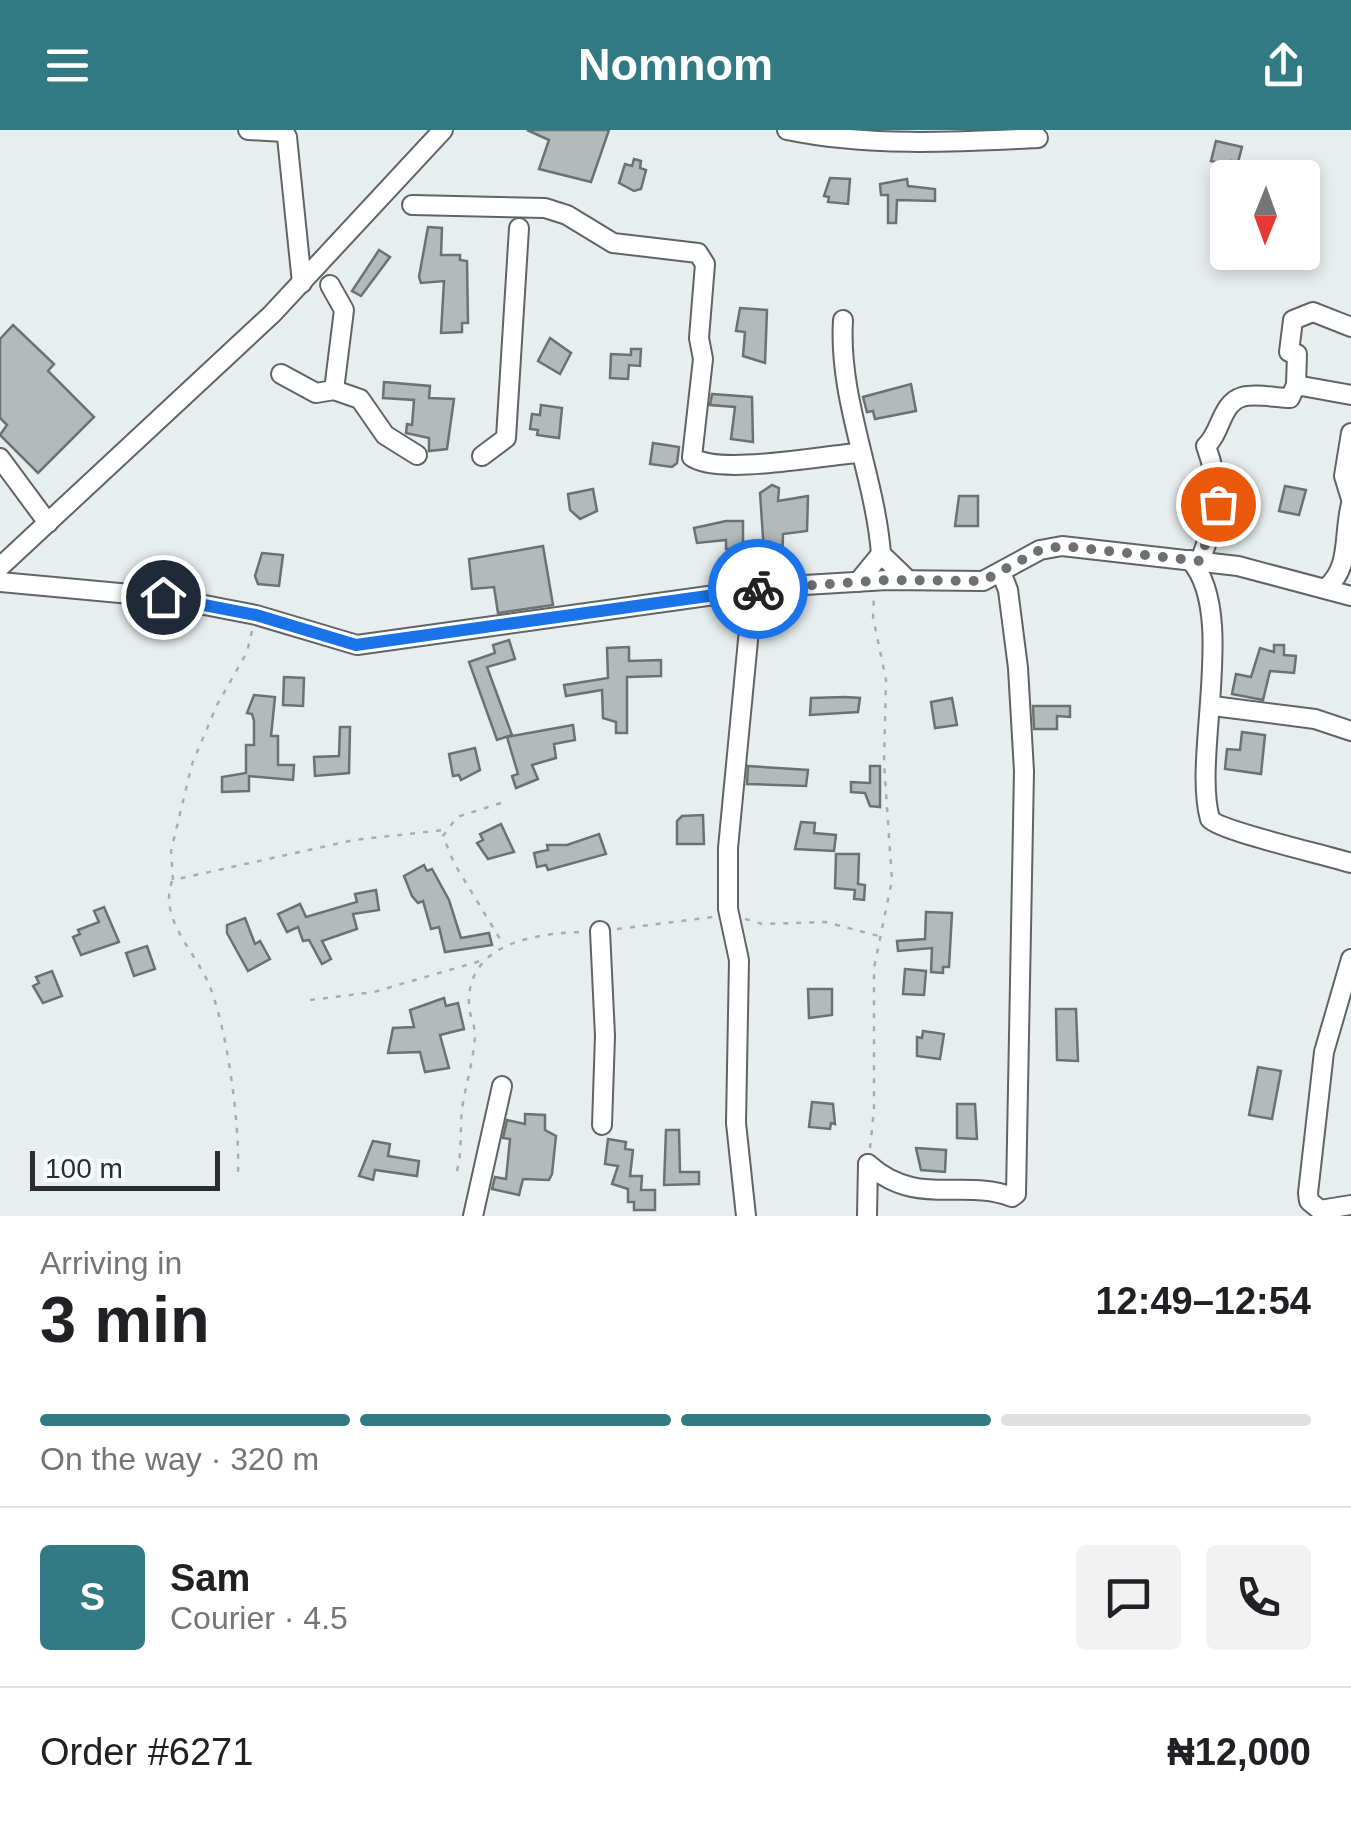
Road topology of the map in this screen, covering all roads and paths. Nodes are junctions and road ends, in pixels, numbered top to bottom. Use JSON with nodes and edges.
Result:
{"nodes":[{"id":1,"x":248,"y":130,"type":"edge"},
{"id":2,"x":443,"y":130,"type":"edge"},
{"id":3,"x":787,"y":130,"type":"edge"},
{"id":4,"x":293,"y":134,"type":"edge"},
{"id":5,"x":1038,"y":138,"type":"dead end"},
{"id":6,"x":398,"y":181,"type":"junction"},
{"id":7,"x":412,"y":205,"type":"junction"},
{"id":8,"x":496,"y":205,"type":"junction"},
{"id":9,"x":376,"y":206,"type":"junction"},
{"id":10,"x":538,"y":207,"type":"junction"},
{"id":11,"x":518,"y":228,"type":"junction"},
{"id":12,"x":301,"y":249,"type":"junction"},
{"id":13,"x":330,"y":254,"type":"junction"},
{"id":14,"x":306,"y":279,"type":"junction"},
{"id":15,"x":330,"y":286,"type":"junction"},
{"id":16,"x":843,"y":320,"type":"dead end"},
{"id":17,"x":1351,"y":328,"type":"edge"},
{"id":18,"x":281,"y":374,"type":"dead end"},
{"id":19,"x":1296,"y":386,"type":"junction"},
{"id":20,"x":334,"y":390,"type":"junction"},
{"id":21,"x":1351,"y":395,"type":"edge"},
{"id":22,"x":1351,"y":432,"type":"edge"},
{"id":23,"x":860,"y":452,"type":"junction"},
{"id":24,"x":417,"y":455,"type":"dead end"},
{"id":25,"x":482,"y":456,"type":"dead end"},
{"id":26,"x":0,"y":458,"type":"edge"},
{"id":27,"x":1351,"y":502,"type":"edge"},
{"id":28,"x":48,"y":523,"type":"junction"},
{"id":29,"x":882,"y":554,"type":"junction"},
{"id":30,"x":1200,"y":564,"type":"junction"},
{"id":31,"x":0,"y":567,"type":"edge"},
{"id":32,"x":1001,"y":572,"type":"junction"},
{"id":33,"x":908,"y":580,"type":"junction"},
{"id":34,"x":865,"y":581,"type":"junction"},
{"id":35,"x":0,"y":582,"type":"edge"},
{"id":36,"x":1326,"y":588,"type":"junction"},
{"id":37,"x":740,"y":592,"type":"junction"},
{"id":38,"x":1351,"y":596,"type":"edge"},
{"id":39,"x":256,"y":615,"type":"junction"},
{"id":40,"x":1213,"y":706,"type":"junction"},
{"id":41,"x":1351,"y":731,"type":"edge"},
{"id":42,"x":500,"y":803,"type":"dead end"},
{"id":43,"x":444,"y":830,"type":"junction"},
{"id":44,"x":1351,"y":863,"type":"edge"},
{"id":45,"x":172,"y":880,"type":"junction"},
{"id":46,"x":729,"y":914,"type":"junction"},
{"id":47,"x":600,"y":931,"type":"junction"},
{"id":48,"x":879,"y":936,"type":"junction"},
{"id":49,"x":504,"y":946,"type":"junction"},
{"id":50,"x":488,"y":958,"type":"junction"},
{"id":51,"x":1351,"y":959,"type":"edge"},
{"id":52,"x":310,"y":1000,"type":"dead end"},
{"id":53,"x":502,"y":1086,"type":"dead end"},
{"id":54,"x":602,"y":1124,"type":"dead end"},
{"id":55,"x":868,"y":1164,"type":"junction"},
{"id":56,"x":457,"y":1171,"type":"dead end"},
{"id":57,"x":238,"y":1173,"type":"dead end"},
{"id":58,"x":1351,"y":1205,"type":"edge"},
{"id":59,"x":473,"y":1216,"type":"edge"},
{"id":60,"x":746,"y":1216,"type":"edge"},
{"id":61,"x":867,"y":1216,"type":"edge"}],
"edges":[{"from":1,"to":4,"type":"street"},
{"from":2,"to":6,"type":"street"},
{"from":3,"to":5,"type":"street"},
{"from":4,"to":12,"type":"street"},
{"from":6,"to":7,"type":"street"},
{"from":6,"to":9,"type":"street"},
{"from":7,"to":8,"type":"street"},
{"from":7,"to":9,"type":"street"},
{"from":8,"to":10,"type":"street"},
{"from":8,"to":11,"type":"street"},
{"from":9,"to":13,"type":"street"},
{"from":10,"to":11,"type":"street"},
{"from":10,"to":23,"type":"street"},
{"from":11,"to":25,"type":"street"},
{"from":12,"to":13,"type":"street"},
{"from":12,"to":14,"type":"street"},
{"from":13,"to":14,"type":"street"},
{"from":13,"to":15,"type":"street"},
{"from":14,"to":15,"type":"street"},
{"from":14,"to":28,"type":"street"},
{"from":15,"to":20,"type":"street"},
{"from":16,"to":23,"type":"street"},
{"from":17,"to":19,"type":"street"},
{"from":18,"to":20,"type":"street"},
{"from":19,"to":21,"type":"street"},
{"from":19,"to":30,"type":"street"},
{"from":20,"to":24,"type":"street"},
{"from":22,"to":27,"type":"street"},
{"from":23,"to":29,"type":"street"},
{"from":26,"to":28,"type":"street"},
{"from":27,"to":36,"type":"street"},
{"from":28,"to":31,"type":"street"},
{"from":29,"to":33,"type":"street"},
{"from":29,"to":34,"type":"street"},
{"from":30,"to":32,"type":"street"},
{"from":30,"to":36,"type":"street"},
{"from":30,"to":40,"type":"street"},
{"from":32,"to":33,"type":"street"},
{"from":32,"to":55,"type":"street"},
{"from":33,"to":34,"type":"street"},
{"from":34,"to":37,"type":"street"},
{"from":34,"to":48,"type":"path"},
{"from":35,"to":39,"type":"street"},
{"from":36,"to":38,"type":"street"},
{"from":37,"to":39,"type":"street"},
{"from":37,"to":46,"type":"street"},
{"from":39,"to":45,"type":"path"},
{"from":40,"to":41,"type":"street"},
{"from":40,"to":44,"type":"street"},
{"from":42,"to":43,"type":"path"},
{"from":43,"to":45,"type":"path"},
{"from":43,"to":49,"type":"path"},
{"from":45,"to":57,"type":"path"},
{"from":46,"to":47,"type":"path"},
{"from":46,"to":48,"type":"path"},
{"from":46,"to":60,"type":"street"},
{"from":47,"to":49,"type":"path"},
{"from":47,"to":54,"type":"street"},
{"from":48,"to":55,"type":"path"},
{"from":49,"to":50,"type":"path"},
{"from":50,"to":52,"type":"path"},
{"from":50,"to":56,"type":"path"},
{"from":51,"to":58,"type":"street"},
{"from":53,"to":59,"type":"street"},
{"from":55,"to":61,"type":"street"}]}
